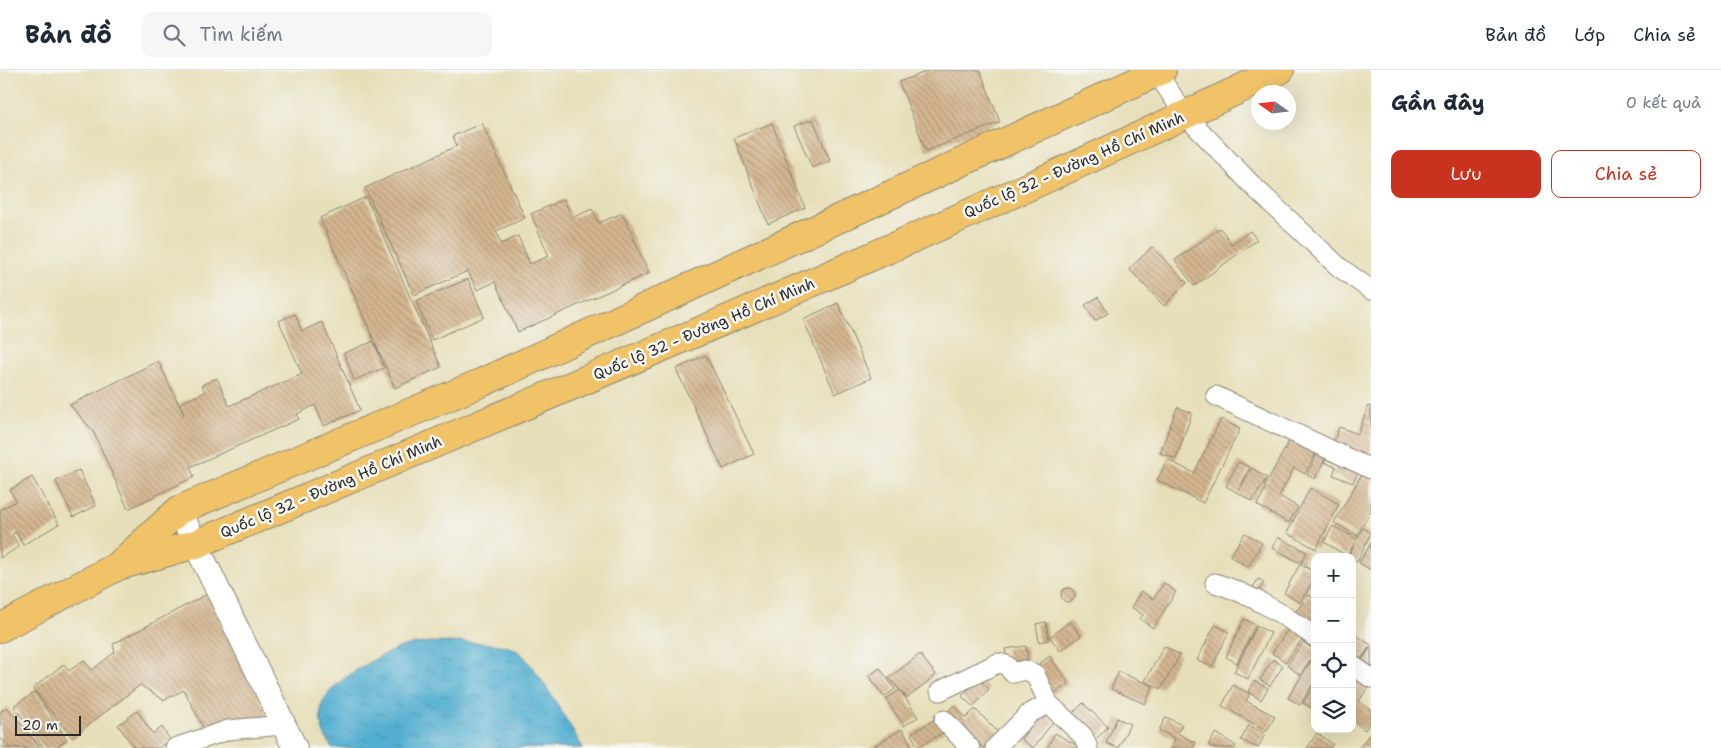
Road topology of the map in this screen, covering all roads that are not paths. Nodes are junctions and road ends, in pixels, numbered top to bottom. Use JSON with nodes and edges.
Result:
{"nodes":[{"id":1,"x":1280,"y":70,"type":"edge"},
{"id":2,"x":1158,"y":71,"type":"edge"},
{"id":3,"x":1185,"y":115,"type":"junction"},
{"id":4,"x":1371,"y":290,"type":"edge"},
{"id":5,"x":1216,"y":396,"type":"dead end"},
{"id":6,"x":1371,"y":469,"type":"edge"},
{"id":7,"x":179,"y":510,"type":"junction"},
{"id":8,"x":196,"y":544,"type":"junction"},
{"id":9,"x":118,"y":566,"type":"junction"},
{"id":10,"x":1215,"y":583,"type":"dead end"},
{"id":11,"x":0,"y":628,"type":"edge"},
{"id":12,"x":1311,"y":634,"type":"edge"},
{"id":13,"x":1356,"y":668,"type":"edge"},
{"id":14,"x":1371,"y":678,"type":"edge"},
{"id":15,"x":940,"y":691,"type":"dead end"},
{"id":16,"x":1049,"y":704,"type":"junction"},
{"id":17,"x":944,"y":720,"type":"dead end"},
{"id":18,"x":283,"y":725,"type":"junction"},
{"id":19,"x":175,"y":748,"type":"edge"},
{"id":20,"x":295,"y":748,"type":"edge"},
{"id":21,"x":970,"y":748,"type":"edge"},
{"id":22,"x":995,"y":748,"type":"edge"},
{"id":23,"x":1088,"y":748,"type":"edge"}],
"edges":[{"from":1,"to":3,"type":"highway","name":"Quốc lộ 32 - Đường Hồ Chí Minh"},
{"from":2,"to":3,"type":"street"},
{"from":2,"to":7,"type":"highway","name":"Quốc lộ 32 - Đường Hồ Chí Minh"},
{"from":3,"to":4,"type":"street"},
{"from":3,"to":8,"type":"highway","name":"Quốc lộ 32 - Đường Hồ Chí Minh"},
{"from":5,"to":6,"type":"street"},
{"from":7,"to":8,"type":"street"},
{"from":7,"to":9,"type":"highway","name":"Quốc lộ 32 - Đường Hồ Chí Minh"},
{"from":8,"to":9,"type":"highway","name":"Quốc lộ 32 - Đường Hồ Chí Minh"},
{"from":8,"to":18,"type":"street"},
{"from":9,"to":11,"type":"highway","name":"Quốc lộ 32 - Đường Hồ Chí Minh"},
{"from":10,"to":12,"type":"street"},
{"from":13,"to":14,"type":"street"},
{"from":15,"to":16,"type":"street"},
{"from":16,"to":22,"type":"street"},
{"from":16,"to":23,"type":"street"},
{"from":17,"to":21,"type":"street"},
{"from":18,"to":19,"type":"street"},
{"from":18,"to":20,"type":"street"}]}
